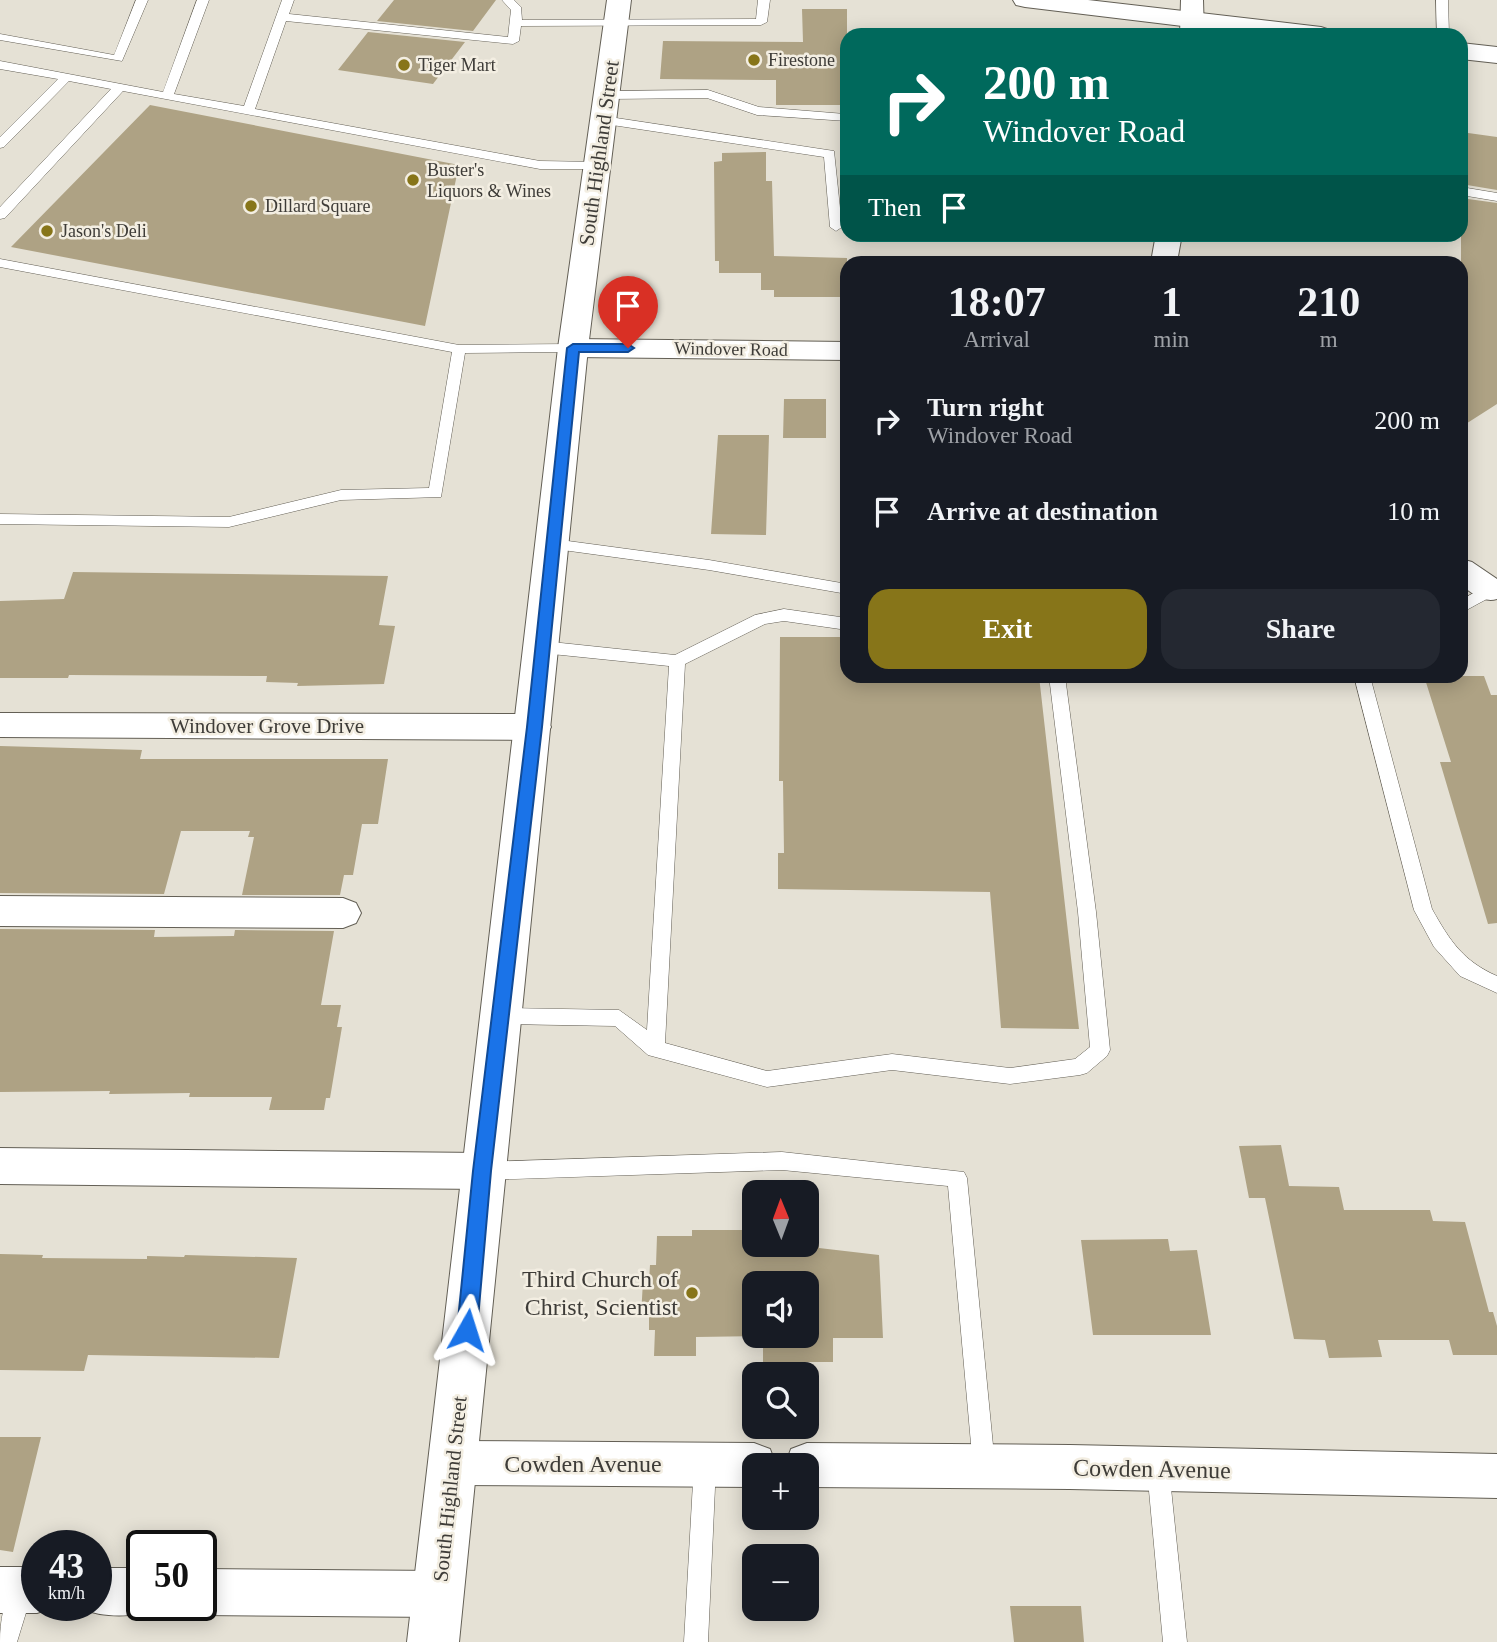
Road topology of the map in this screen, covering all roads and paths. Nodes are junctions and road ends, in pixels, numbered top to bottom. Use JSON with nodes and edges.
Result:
{"nodes":[{"id":1,"x":142,"y":0,"type":"edge"},
{"id":2,"x":203,"y":0,"type":"edge"},
{"id":3,"x":289,"y":0,"type":"edge"},
{"id":4,"x":508,"y":0,"type":"edge"},
{"id":5,"x":764,"y":0,"type":"edge"},
{"id":6,"x":1025,"y":0,"type":"edge"},
{"id":7,"x":1441,"y":0,"type":"edge"},
{"id":8,"x":617,"y":12,"type":"edge"},
{"id":9,"x":283,"y":17,"type":"junction"},
{"id":10,"x":1192,"y":19,"type":"edge"},
{"id":11,"x":516,"y":23,"type":"junction"},
{"id":12,"x":1265,"y":28,"type":"edge"},
{"id":13,"x":1443,"y":28,"type":"edge"},
{"id":14,"x":0,"y":37,"type":"edge"},
{"id":15,"x":1468,"y":52,"type":"edge"},
{"id":16,"x":1497,"y":55,"type":"edge"},
{"id":17,"x":0,"y":65,"type":"edge"},
{"id":18,"x":108,"y":71,"type":"junction"},
{"id":19,"x":66,"y":78,"type":"junction"},
{"id":20,"x":120,"y":87,"type":"junction"},
{"id":21,"x":167,"y":96,"type":"junction"},
{"id":22,"x":605,"y":108,"type":"junction"},
{"id":23,"x":248,"y":111,"type":"junction"},
{"id":24,"x":840,"y":118,"type":"edge"},
{"id":25,"x":0,"y":144,"type":"edge"},
{"id":26,"x":831,"y":154,"type":"junction"},
{"id":27,"x":840,"y":155,"type":"edge"},
{"id":28,"x":597,"y":166,"type":"junction"},
{"id":29,"x":1468,"y":192,"type":"edge"},
{"id":30,"x":1497,"y":197,"type":"edge"},
{"id":31,"x":0,"y":215,"type":"edge"},
{"id":32,"x":836,"y":227,"type":"dead end"},
{"id":33,"x":0,"y":263,"type":"edge"},
{"id":34,"x":573,"y":348,"type":"junction"},
{"id":35,"x":459,"y":349,"type":"junction"},
{"id":36,"x":840,"y":351,"type":"edge"},
{"id":37,"x":0,"y":519,"type":"edge"},
{"id":38,"x":553,"y":544,"type":"junction"},
{"id":39,"x":1468,"y":575,"type":"edge"},
{"id":40,"x":840,"y":588,"type":"edge"},
{"id":41,"x":1490,"y":590,"type":"joint"},
{"id":42,"x":1468,"y":603,"type":"edge"},
{"id":43,"x":840,"y":623,"type":"edge"},
{"id":44,"x":542,"y":647,"type":"junction"},
{"id":45,"x":677,"y":661,"type":"junction"},
{"id":46,"x":1058,"y":683,"type":"edge"},
{"id":47,"x":1364,"y":683,"type":"edge"},
{"id":48,"x":0,"y":725,"type":"edge"},
{"id":49,"x":534,"y":727,"type":"junction"},
{"id":50,"x":0,"y":911,"type":"edge"},
{"id":51,"x":343,"y":913,"type":"dead end"},
{"id":52,"x":1497,"y":985,"type":"edge"},
{"id":53,"x":501,"y":1016,"type":"junction"},
{"id":54,"x":655,"y":1049,"type":"junction"},
{"id":55,"x":0,"y":1166,"type":"edge"},
{"id":56,"x":482,"y":1171,"type":"junction"},
{"id":57,"x":454,"y":1464,"type":"junction"},
{"id":58,"x":705,"y":1465,"type":"junction"},
{"id":59,"x":742,"y":1465,"type":"edge"},
{"id":60,"x":819,"y":1465,"type":"edge"},
{"id":61,"x":984,"y":1466,"type":"junction"},
{"id":62,"x":1158,"y":1469,"type":"junction"},
{"id":63,"x":1497,"y":1476,"type":"edge"},
{"id":64,"x":19,"y":1590,"type":"edge"},
{"id":65,"x":217,"y":1592,"type":"edge"},
{"id":66,"x":439,"y":1594,"type":"junction"},
{"id":67,"x":5,"y":1642,"type":"edge"},
{"id":68,"x":433,"y":1642,"type":"edge"},
{"id":69,"x":696,"y":1642,"type":"edge"},
{"id":70,"x":1175,"y":1642,"type":"edge"}],
"edges":[{"from":1,"to":18,"type":"lane"},
{"from":2,"to":21,"type":"lane"},
{"from":3,"to":9,"type":"lane"},
{"from":4,"to":11,"type":"lane"},
{"from":5,"to":8,"type":"lane"},
{"from":6,"to":10,"type":"main road"},
{"from":7,"to":13,"type":"lane"},
{"from":8,"to":11,"type":"lane"},
{"from":8,"to":22,"type":"main road","name":"South Highland Street"},
{"from":9,"to":11,"type":"lane"},
{"from":9,"to":23,"type":"lane"},
{"from":10,"to":12,"type":"main road"},
{"from":14,"to":18,"type":"lane"},
{"from":15,"to":16,"type":"main road"},
{"from":17,"to":19,"type":"lane"},
{"from":18,"to":19,"type":"lane"},
{"from":18,"to":20,"type":"lane"},
{"from":19,"to":25,"type":"lane"},
{"from":20,"to":21,"type":"lane"},
{"from":20,"to":31,"type":"lane"},
{"from":21,"to":23,"type":"lane"},
{"from":22,"to":24,"type":"lane"},
{"from":22,"to":26,"type":"lane"},
{"from":22,"to":28,"type":"main road","name":"South Highland Street"},
{"from":23,"to":28,"type":"lane"},
{"from":26,"to":27,"type":"lane"},
{"from":26,"to":32,"type":"lane"},
{"from":28,"to":34,"type":"main road","name":"South Highland Street"},
{"from":29,"to":30,"type":"lane"},
{"from":33,"to":35,"type":"lane"},
{"from":34,"to":35,"type":"lane"},
{"from":34,"to":36,"type":"street","name":"Windover Road"},
{"from":34,"to":38,"type":"main road","name":"South Highland Street"},
{"from":35,"to":37,"type":"lane"},
{"from":38,"to":40,"type":"lane"},
{"from":38,"to":44,"type":"main road","name":"South Highland Street"},
{"from":39,"to":41,"type":"street"},
{"from":41,"to":42,"type":"lane"},
{"from":43,"to":45,"type":"lane"},
{"from":44,"to":45,"type":"lane"},
{"from":44,"to":49,"type":"main road","name":"South Highland Street"},
{"from":45,"to":54,"type":"lane"},
{"from":46,"to":54,"type":"lane"},
{"from":47,"to":52,"type":"lane"},
{"from":48,"to":49,"type":"street","name":"Windover Grove Drive"},
{"from":49,"to":53,"type":"main road","name":"South Highland Street"},
{"from":50,"to":51,"type":"street"},
{"from":53,"to":54,"type":"lane"},
{"from":53,"to":56,"type":"main road","name":"South Highland Street"},
{"from":55,"to":56,"type":"street"},
{"from":56,"to":57,"type":"main road","name":"South Highland Street"},
{"from":56,"to":61,"type":"lane"},
{"from":57,"to":58,"type":"street","name":"Cowden Avenue"},
{"from":57,"to":66,"type":"main road","name":"South Highland Street"},
{"from":58,"to":59,"type":"street","name":"Cowden Avenue"},
{"from":58,"to":69,"type":"lane"},
{"from":60,"to":61,"type":"street","name":"Cowden Avenue"},
{"from":61,"to":62,"type":"street","name":"Cowden Avenue"},
{"from":62,"to":63,"type":"street","name":"Cowden Avenue"},
{"from":62,"to":70,"type":"lane"},
{"from":64,"to":67,"type":"lane"},
{"from":65,"to":66,"type":"street"},
{"from":66,"to":68,"type":"main road","name":"South Highland Street"}]}
